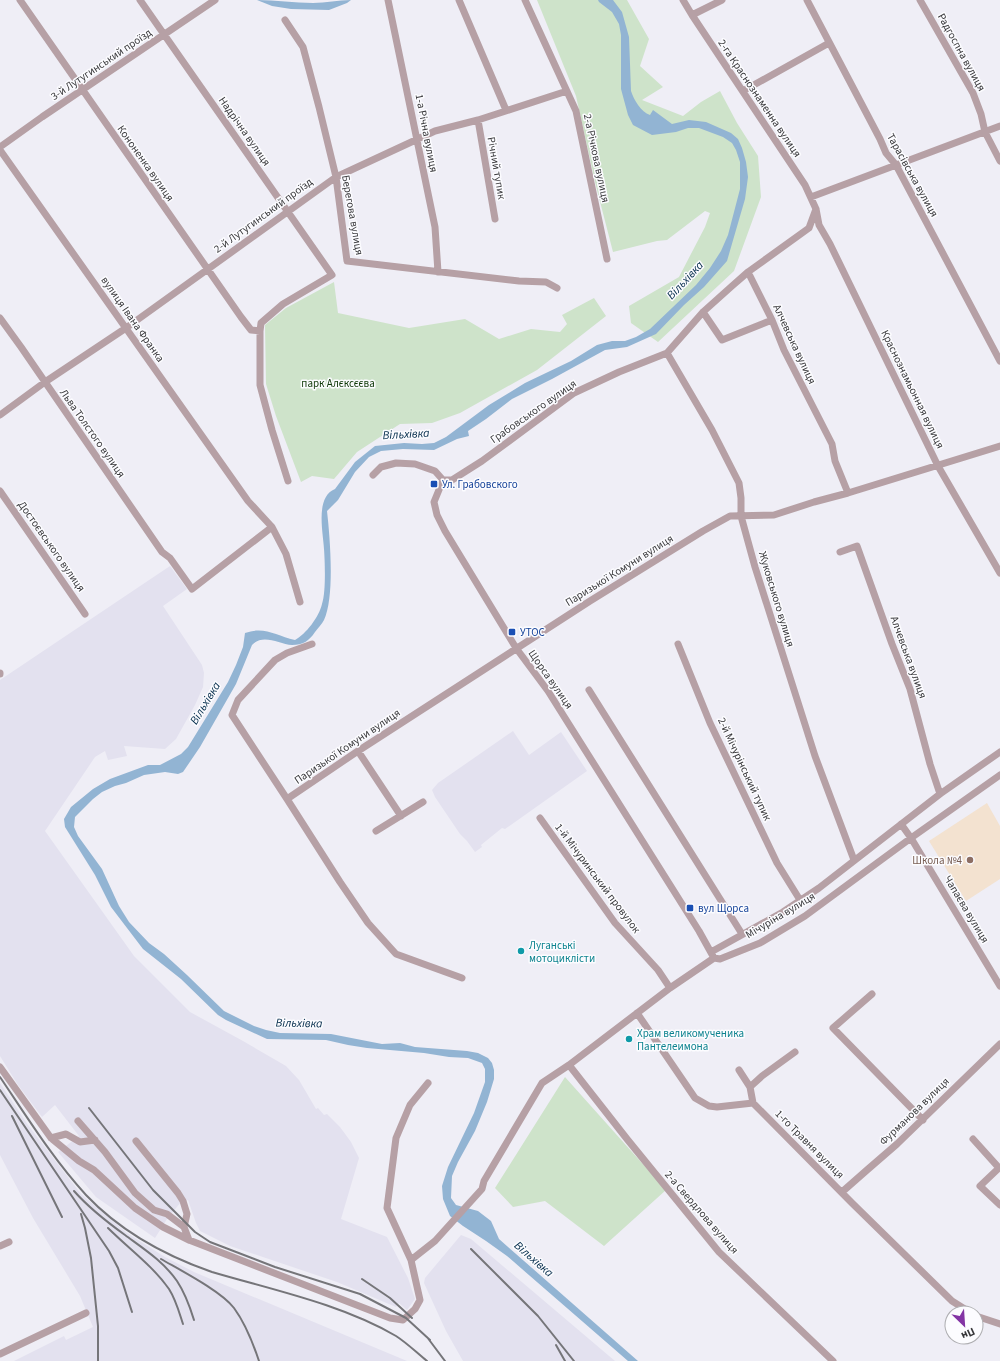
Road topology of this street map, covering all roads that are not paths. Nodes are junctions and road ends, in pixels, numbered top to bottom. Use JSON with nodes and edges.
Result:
{"nodes":[{"id":1,"x":20,"y":0,"type":"edge"},
{"id":2,"x":140,"y":0,"type":"edge"},
{"id":3,"x":215,"y":0,"type":"edge"},
{"id":4,"x":388,"y":0,"type":"edge"},
{"id":5,"x":459,"y":0,"type":"edge"},
{"id":6,"x":524,"y":0,"type":"edge"},
{"id":7,"x":683,"y":0,"type":"edge"},
{"id":8,"x":722,"y":0,"type":"edge"},
{"id":9,"x":806,"y":0,"type":"edge"},
{"id":10,"x":920,"y":0,"type":"edge"},
{"id":11,"x":692,"y":16,"type":"junction"},
{"id":12,"x":285,"y":20,"type":"dead end"},
{"id":13,"x":164,"y":34,"type":"junction"},
{"id":14,"x":829,"y":43,"type":"junction"},
{"id":15,"x":82,"y":90,"type":"junction"},
{"id":16,"x":567,"y":91,"type":"junction"},
{"id":17,"x":743,"y":91,"type":"junction"},
{"id":18,"x":506,"y":110,"type":"junction"},
{"id":19,"x":478,"y":120,"type":"junction"},
{"id":20,"x":1000,"y":126,"type":"edge"},
{"id":21,"x":984,"y":132,"type":"junction"},
{"id":22,"x":418,"y":140,"type":"junction"},
{"id":23,"x":0,"y":147,"type":"edge"},
{"id":24,"x":0,"y":150,"type":"edge"},
{"id":25,"x":1000,"y":161,"type":"edge"},
{"id":26,"x":896,"y":165,"type":"junction"},
{"id":27,"x":336,"y":177,"type":"junction"},
{"id":28,"x":811,"y":197,"type":"junction"},
{"id":29,"x":816,"y":209,"type":"junction"},
{"id":30,"x":287,"y":212,"type":"junction"},
{"id":31,"x":495,"y":219,"type":"dead end"},
{"id":32,"x":607,"y":259,"type":"dead end"},
{"id":33,"x":207,"y":269,"type":"junction"},
{"id":34,"x":438,"y":272,"type":"junction"},
{"id":35,"x":748,"y":272,"type":"junction"},
{"id":36,"x":557,"y":288,"type":"dead end"},
{"id":37,"x":702,"y":312,"type":"junction"},
{"id":38,"x":0,"y":318,"type":"edge"},
{"id":39,"x":772,"y":320,"type":"junction"},
{"id":40,"x":126,"y":328,"type":"junction"},
{"id":41,"x":260,"y":331,"type":"junction"},
{"id":42,"x":667,"y":353,"type":"junction"},
{"id":43,"x":1000,"y":361,"type":"edge"},
{"id":44,"x":45,"y":382,"type":"junction"},
{"id":45,"x":0,"y":415,"type":"edge"},
{"id":46,"x":1000,"y":446,"type":"edge"},
{"id":47,"x":938,"y":466,"type":"junction"},
{"id":48,"x":373,"y":475,"type":"dead end"},
{"id":49,"x":443,"y":480,"type":"junction"},
{"id":50,"x":288,"y":481,"type":"dead end"},
{"id":51,"x":0,"y":491,"type":"edge"},
{"id":52,"x":848,"y":493,"type":"junction"},
{"id":53,"x":740,"y":516,"type":"junction"},
{"id":54,"x":272,"y":527,"type":"junction"},
{"id":55,"x":840,"y":552,"type":"dead end"},
{"id":56,"x":1000,"y":573,"type":"edge"},
{"id":57,"x":300,"y":602,"type":"dead end"},
{"id":58,"x":85,"y":614,"type":"dead end"},
{"id":59,"x":312,"y":644,"type":"dead end"},
{"id":60,"x":678,"y":644,"type":"dead end"},
{"id":61,"x":516,"y":648,"type":"junction"},
{"id":62,"x":589,"y":690,"type":"dead end"},
{"id":63,"x":358,"y":751,"type":"junction"},
{"id":64,"x":1000,"y":752,"type":"edge"},
{"id":65,"x":1000,"y":775,"type":"edge"},
{"id":66,"x":940,"y":794,"type":"junction"},
{"id":67,"x":287,"y":799,"type":"junction"},
{"id":68,"x":423,"y":802,"type":"dead end"},
{"id":69,"x":401,"y":816,"type":"junction"},
{"id":70,"x":540,"y":818,"type":"dead end"},
{"id":71,"x":901,"y":824,"type":"junction"},
{"id":72,"x":376,"y":831,"type":"dead end"},
{"id":73,"x":911,"y":838,"type":"junction"},
{"id":74,"x":854,"y":860,"type":"junction"},
{"id":75,"x":800,"y":900,"type":"junction"},
{"id":76,"x":742,"y":934,"type":"junction"},
{"id":77,"x":713,"y":955,"type":"junction"},
{"id":78,"x":462,"y":978,"type":"dead end"},
{"id":79,"x":1000,"y":986,"type":"edge"},
{"id":80,"x":670,"y":988,"type":"junction"},
{"id":81,"x":872,"y":994,"type":"dead end"},
{"id":82,"x":637,"y":1013,"type":"junction"},
{"id":83,"x":1000,"y":1044,"type":"edge"},
{"id":84,"x":795,"y":1052,"type":"dead end"},
{"id":85,"x":569,"y":1065,"type":"junction"},
{"id":86,"x":0,"y":1068,"type":"edge"},
{"id":87,"x":739,"y":1070,"type":"dead end"},
{"id":88,"x":428,"y":1083,"type":"dead end"},
{"id":89,"x":750,"y":1087,"type":"junction"},
{"id":90,"x":754,"y":1103,"type":"junction"},
{"id":91,"x":923,"y":1120,"type":"junction"},
{"id":92,"x":78,"y":1121,"type":"dead end"},
{"id":93,"x":51,"y":1138,"type":"junction"},
{"id":94,"x":973,"y":1139,"type":"dead end"},
{"id":95,"x":95,"y":1140,"type":"junction"},
{"id":96,"x":136,"y":1141,"type":"dead end"},
{"id":97,"x":842,"y":1192,"type":"junction"},
{"id":98,"x":1000,"y":1205,"type":"edge"},
{"id":99,"x":184,"y":1227,"type":"junction"},
{"id":100,"x":189,"y":1240,"type":"junction"},
{"id":101,"x":9,"y":1242,"type":"dead end"},
{"id":102,"x":0,"y":1246,"type":"edge"},
{"id":103,"x":411,"y":1260,"type":"junction"},
{"id":104,"x":958,"y":1305,"type":"edge"},
{"id":105,"x":86,"y":1313,"type":"dead end"},
{"id":106,"x":984,"y":1319,"type":"edge"},
{"id":107,"x":1000,"y":1324,"type":"edge"},
{"id":108,"x":0,"y":1354,"type":"edge"},
{"id":109,"x":833,"y":1361,"type":"edge"}],
"edges":[{"from":1,"to":15,"type":"street","name":"Кононенка вулиця"},
{"from":2,"to":13,"type":"street","name":"Надрічна вулиця"},
{"from":3,"to":13,"type":"street","name":"3-й Лутугинський проїзд"},
{"from":4,"to":22,"type":"street","name":"1-а Річна вулиця"},
{"from":5,"to":18,"type":"street"},
{"from":6,"to":16,"type":"street","name":"2-а Річкова вулиця"},
{"from":7,"to":11,"type":"street","name":"2-га Краснознаменна вулиця"},
{"from":8,"to":11,"type":"street"},
{"from":9,"to":14,"type":"street","name":"Тарасівська вулиця"},
{"from":10,"to":21,"type":"street","name":"Радгоспна вулиця"},
{"from":11,"to":17,"type":"street","name":"2-га Краснознаменна вулиця"},
{"from":12,"to":27,"type":"street","name":"Берегова вулиця"},
{"from":13,"to":15,"type":"street","name":"3-й Лутугинський проїзд"},
{"from":13,"to":30,"type":"street","name":"Надрічна вулиця"},
{"from":14,"to":17,"type":"street"},
{"from":14,"to":26,"type":"street","name":"Тарасівська вулиця"},
{"from":15,"to":23,"type":"street","name":"3-й Лутугинський проїзд"},
{"from":15,"to":33,"type":"street","name":"Кононенка вулиця"},
{"from":16,"to":18,"type":"street","name":"2-й Лутугинський проїзд"},
{"from":16,"to":32,"type":"street","name":"2-а Річкова вулиця"},
{"from":17,"to":28,"type":"street","name":"2-га Краснознаменна вулиця"},
{"from":18,"to":19,"type":"street","name":"2-й Лутугинський проїзд"},
{"from":19,"to":22,"type":"street","name":"2-й Лутугинський проїзд"},
{"from":19,"to":31,"type":"street","name":"Річний тупик"},
{"from":20,"to":21,"type":"street"},
{"from":21,"to":25,"type":"street","name":"Радгоспна вулиця"},
{"from":21,"to":26,"type":"street"},
{"from":22,"to":27,"type":"street","name":"2-й Лутугинський проїзд"},
{"from":22,"to":34,"type":"street","name":"1-а Річна вулиця"},
{"from":24,"to":40,"type":"street","name":"вулиця Івана Франка"},
{"from":26,"to":28,"type":"street"},
{"from":26,"to":43,"type":"street","name":"Тарасівська вулиця"},
{"from":27,"to":30,"type":"street","name":"2-й Лутугинський проїзд"},
{"from":27,"to":34,"type":"street","name":"Берегова вулиця"},
{"from":28,"to":29,"type":"street","name":"2-га Краснознаменна вулиця"},
{"from":29,"to":35,"type":"street","name":"Грабовського вулиця"},
{"from":29,"to":47,"type":"street","name":"Краснознамьонная вулиця"},
{"from":30,"to":33,"type":"street","name":"2-й Лутугинський проїзд"},
{"from":30,"to":41,"type":"street","name":"Надрічна вулиця"},
{"from":33,"to":40,"type":"street","name":"2-й Лутугинський проїзд"},
{"from":33,"to":41,"type":"street","name":"Кононенка вулиця"},
{"from":34,"to":36,"type":"street","name":"Берегова вулиця"},
{"from":35,"to":37,"type":"street","name":"Грабовського вулиця"},
{"from":35,"to":39,"type":"street","name":"Алчевська вулиця"},
{"from":37,"to":39,"type":"street"},
{"from":37,"to":42,"type":"street","name":"Грабовського вулиця"},
{"from":38,"to":44,"type":"street","name":"Льва Толстого вулиця"},
{"from":39,"to":52,"type":"street","name":"Алчевська вулиця"},
{"from":40,"to":44,"type":"street","name":"2-й Лутугинський проїзд"},
{"from":40,"to":54,"type":"street","name":"вулиця Івана Франка"},
{"from":41,"to":50,"type":"street"},
{"from":42,"to":49,"type":"street","name":"Грабовського вулиця"},
{"from":42,"to":53,"type":"street","name":"Жуковського вулиця"},
{"from":44,"to":45,"type":"street","name":"2-й Лутугинський проїзд"},
{"from":44,"to":54,"type":"street","name":"Льва Толстого вулиця"},
{"from":46,"to":47,"type":"street","name":"Паризької Комуни вулиця"},
{"from":47,"to":52,"type":"street","name":"Паризької Комуни вулиця"},
{"from":47,"to":56,"type":"street","name":"Краснознамьонная вулиця"},
{"from":48,"to":49,"type":"street"},
{"from":49,"to":61,"type":"street","name":"Щорса вулиця"},
{"from":51,"to":58,"type":"street","name":"Достоєвського вулиця"},
{"from":52,"to":53,"type":"street","name":"Паризької Комуни вулиця"},
{"from":53,"to":61,"type":"street","name":"Паризької Комуни вулиця"},
{"from":53,"to":74,"type":"street","name":"Жуковського вулиця"},
{"from":54,"to":57,"type":"street","name":"вулиця Івана Франка"},
{"from":55,"to":66,"type":"street","name":"Алчевська вулиця"},
{"from":59,"to":67,"type":"street"},
{"from":60,"to":75,"type":"street","name":"2-й Мічурінський тупик"},
{"from":61,"to":63,"type":"street","name":"Паризької Комуни вулиця"},
{"from":61,"to":77,"type":"street","name":"Щорса вулиця"},
{"from":62,"to":76,"type":"street"},
{"from":63,"to":67,"type":"street","name":"Паризької Комуни вулиця"},
{"from":63,"to":69,"type":"street"},
{"from":64,"to":66,"type":"street","name":"Мічуріна вулиця"},
{"from":65,"to":73,"type":"street","name":"Мічуріна вулиця"},
{"from":66,"to":71,"type":"street","name":"Мічуріна вулиця"},
{"from":67,"to":78,"type":"street"},
{"from":68,"to":69,"type":"street"},
{"from":69,"to":72,"type":"street"},
{"from":70,"to":80,"type":"street","name":"1-й Мічуринський провулок"},
{"from":71,"to":73,"type":"street","name":"Чапаєва вулиця"},
{"from":71,"to":74,"type":"street","name":"Мічуріна вулиця"},
{"from":73,"to":77,"type":"street","name":"Мічуріна вулиця"},
{"from":73,"to":79,"type":"street","name":"Чапаєва вулиця"},
{"from":74,"to":75,"type":"street","name":"Мічуріна вулиця"},
{"from":75,"to":76,"type":"street","name":"Мічуріна вулиця"},
{"from":76,"to":77,"type":"street","name":"Мічуріна вулиця"},
{"from":77,"to":80,"type":"street","name":"Мічуріна вулиця"},
{"from":80,"to":82,"type":"street","name":"Мічуріна вулиця"},
{"from":81,"to":91,"type":"street"},
{"from":82,"to":85,"type":"street","name":"Мічуріна вулиця"},
{"from":82,"to":90,"type":"street"},
{"from":83,"to":91,"type":"street","name":"Фурманова вулиця"},
{"from":84,"to":89,"type":"street"},
{"from":85,"to":103,"type":"street","name":"Мічуріна вулиця"},
{"from":85,"to":109,"type":"street","name":"2-а Свердлова вулиця"},
{"from":86,"to":93,"type":"street"},
{"from":87,"to":89,"type":"street"},
{"from":88,"to":103,"type":"street"},
{"from":89,"to":90,"type":"street"},
{"from":90,"to":97,"type":"street","name":"1-го Травня вулиця"},
{"from":91,"to":97,"type":"street","name":"Фурманова вулиця"},
{"from":92,"to":95,"type":"street"},
{"from":93,"to":95,"type":"street"},
{"from":93,"to":100,"type":"street"},
{"from":94,"to":98,"type":"street"},
{"from":95,"to":99,"type":"street"},
{"from":96,"to":99,"type":"street"},
{"from":97,"to":104,"type":"street","name":"1-го Травня вулиця"},
{"from":99,"to":100,"type":"street"},
{"from":100,"to":103,"type":"street"},
{"from":101,"to":102,"type":"street"},
{"from":105,"to":108,"type":"street"},
{"from":106,"to":107,"type":"street"}]}
